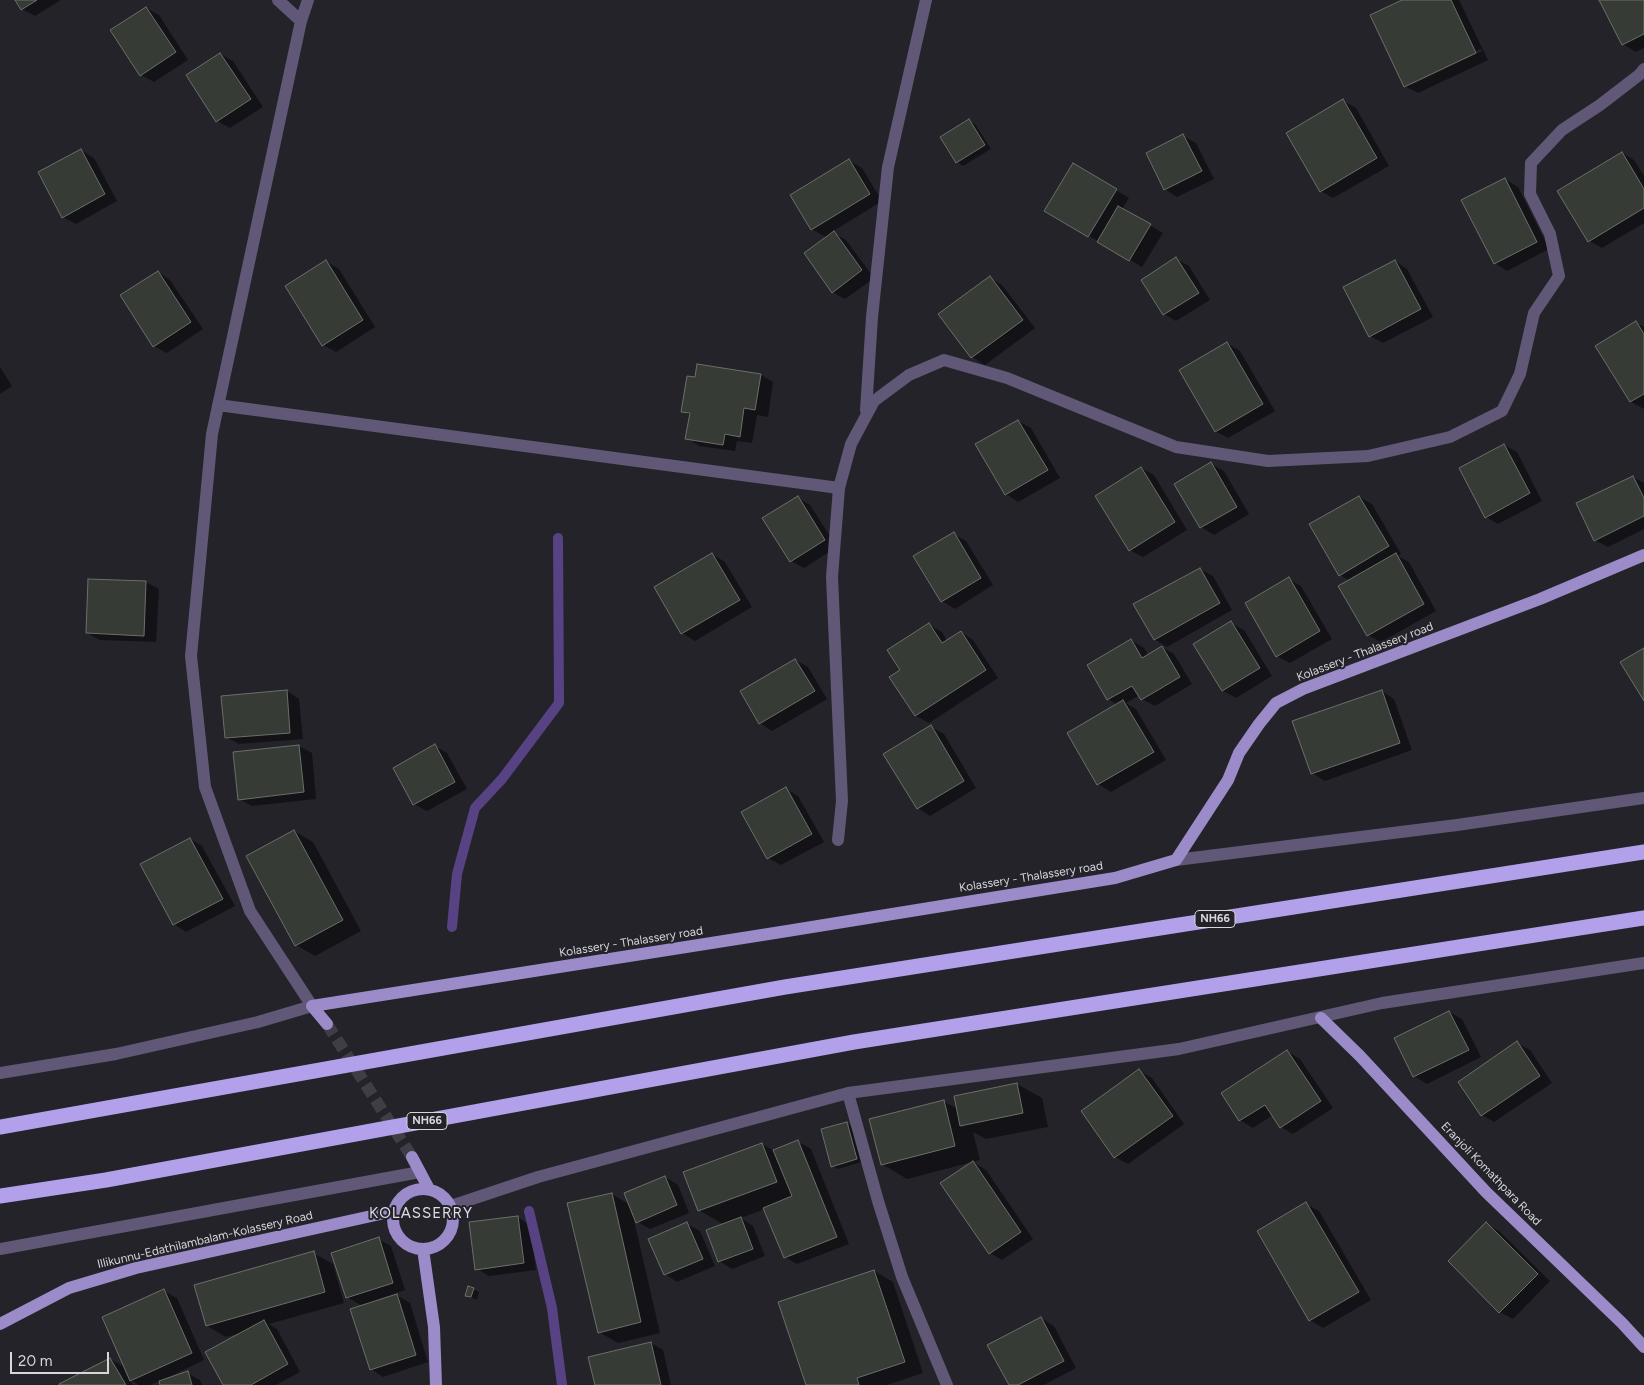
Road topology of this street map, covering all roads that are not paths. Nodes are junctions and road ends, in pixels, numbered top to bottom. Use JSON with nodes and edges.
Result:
{"nodes":[{"id":1,"x":278,"y":0,"type":"edge"},
{"id":2,"x":308,"y":0,"type":"edge"},
{"id":3,"x":926,"y":0,"type":"edge"},
{"id":4,"x":301,"y":21,"type":"junction"},
{"id":5,"x":1644,"y":69,"type":"edge"},
{"id":6,"x":218,"y":405,"type":"junction"},
{"id":7,"x":866,"y":415,"type":"junction"},
{"id":8,"x":839,"y":488,"type":"junction"},
{"id":9,"x":1644,"y":555,"type":"edge"},
{"id":10,"x":1644,"y":798,"type":"edge"},
{"id":11,"x":838,"y":840,"type":"dead end"},
{"id":12,"x":1644,"y":852,"type":"edge"},
{"id":13,"x":1176,"y":860,"type":"junction"},
{"id":14,"x":1644,"y":918,"type":"edge"},
{"id":15,"x":1644,"y":962,"type":"edge"},
{"id":16,"x":312,"y":1006,"type":"junction"},
{"id":17,"x":1321,"y":1018,"type":"junction"},
{"id":18,"x":326,"y":1024,"type":"tunnel mouth"},
{"id":19,"x":0,"y":1073,"type":"edge"},
{"id":20,"x":848,"y":1093,"type":"junction"},
{"id":21,"x":0,"y":1127,"type":"edge"},
{"id":22,"x":412,"y":1157,"type":"tunnel mouth"},
{"id":23,"x":420,"y":1172,"type":"junction"},
{"id":24,"x":429,"y":1188,"type":"junction"},
{"id":25,"x":0,"y":1196,"type":"edge"},
{"id":26,"x":451,"y":1206,"type":"junction"},
{"id":27,"x":394,"y":1211,"type":"junction"},
{"id":28,"x":0,"y":1248,"type":"edge"},
{"id":29,"x":423,"y":1249,"type":"junction"},
{"id":30,"x":0,"y":1324,"type":"edge"},
{"id":31,"x":1644,"y":1347,"type":"edge"},
{"id":32,"x":436,"y":1385,"type":"edge"},
{"id":33,"x":947,"y":1385,"type":"edge"}],
"edges":[{"from":1,"to":4,"type":"street"},
{"from":2,"to":4,"type":"street"},
{"from":3,"to":7,"type":"street"},
{"from":4,"to":6,"type":"street"},
{"from":5,"to":7,"type":"street"},
{"from":6,"to":8,"type":"street"},
{"from":6,"to":16,"type":"street"},
{"from":7,"to":8,"type":"street"},
{"from":8,"to":11,"type":"street"},
{"from":9,"to":13,"type":"main road","name":"Kolassery - Thalassery road"},
{"from":10,"to":13,"type":"street"},
{"from":12,"to":21,"type":"highway","number":"NH66"},
{"from":13,"to":16,"type":"main road","name":"Kolassery - Thalassery road"},
{"from":14,"to":25,"type":"highway","number":"NH66"},
{"from":15,"to":17,"type":"street"},
{"from":16,"to":18,"type":"main road"},
{"from":16,"to":19,"type":"street"},
{"from":17,"to":20,"type":"street"},
{"from":17,"to":31,"type":"main road","name":"Eranjoli Komathpara Road"},
{"from":20,"to":26,"type":"street"},
{"from":20,"to":33,"type":"street"},
{"from":22,"to":23,"type":"main road"},
{"from":23,"to":24,"type":"main road"},
{"from":23,"to":28,"type":"street"},
{"from":24,"to":26,"type":"main road"},
{"from":24,"to":27,"type":"main road"},
{"from":26,"to":29,"type":"main road"},
{"from":27,"to":29,"type":"main road"},
{"from":27,"to":30,"type":"main road","name":"Illikunnu-Edathilambalam-Kolassery Road"},
{"from":29,"to":32,"type":"main road"}]}
